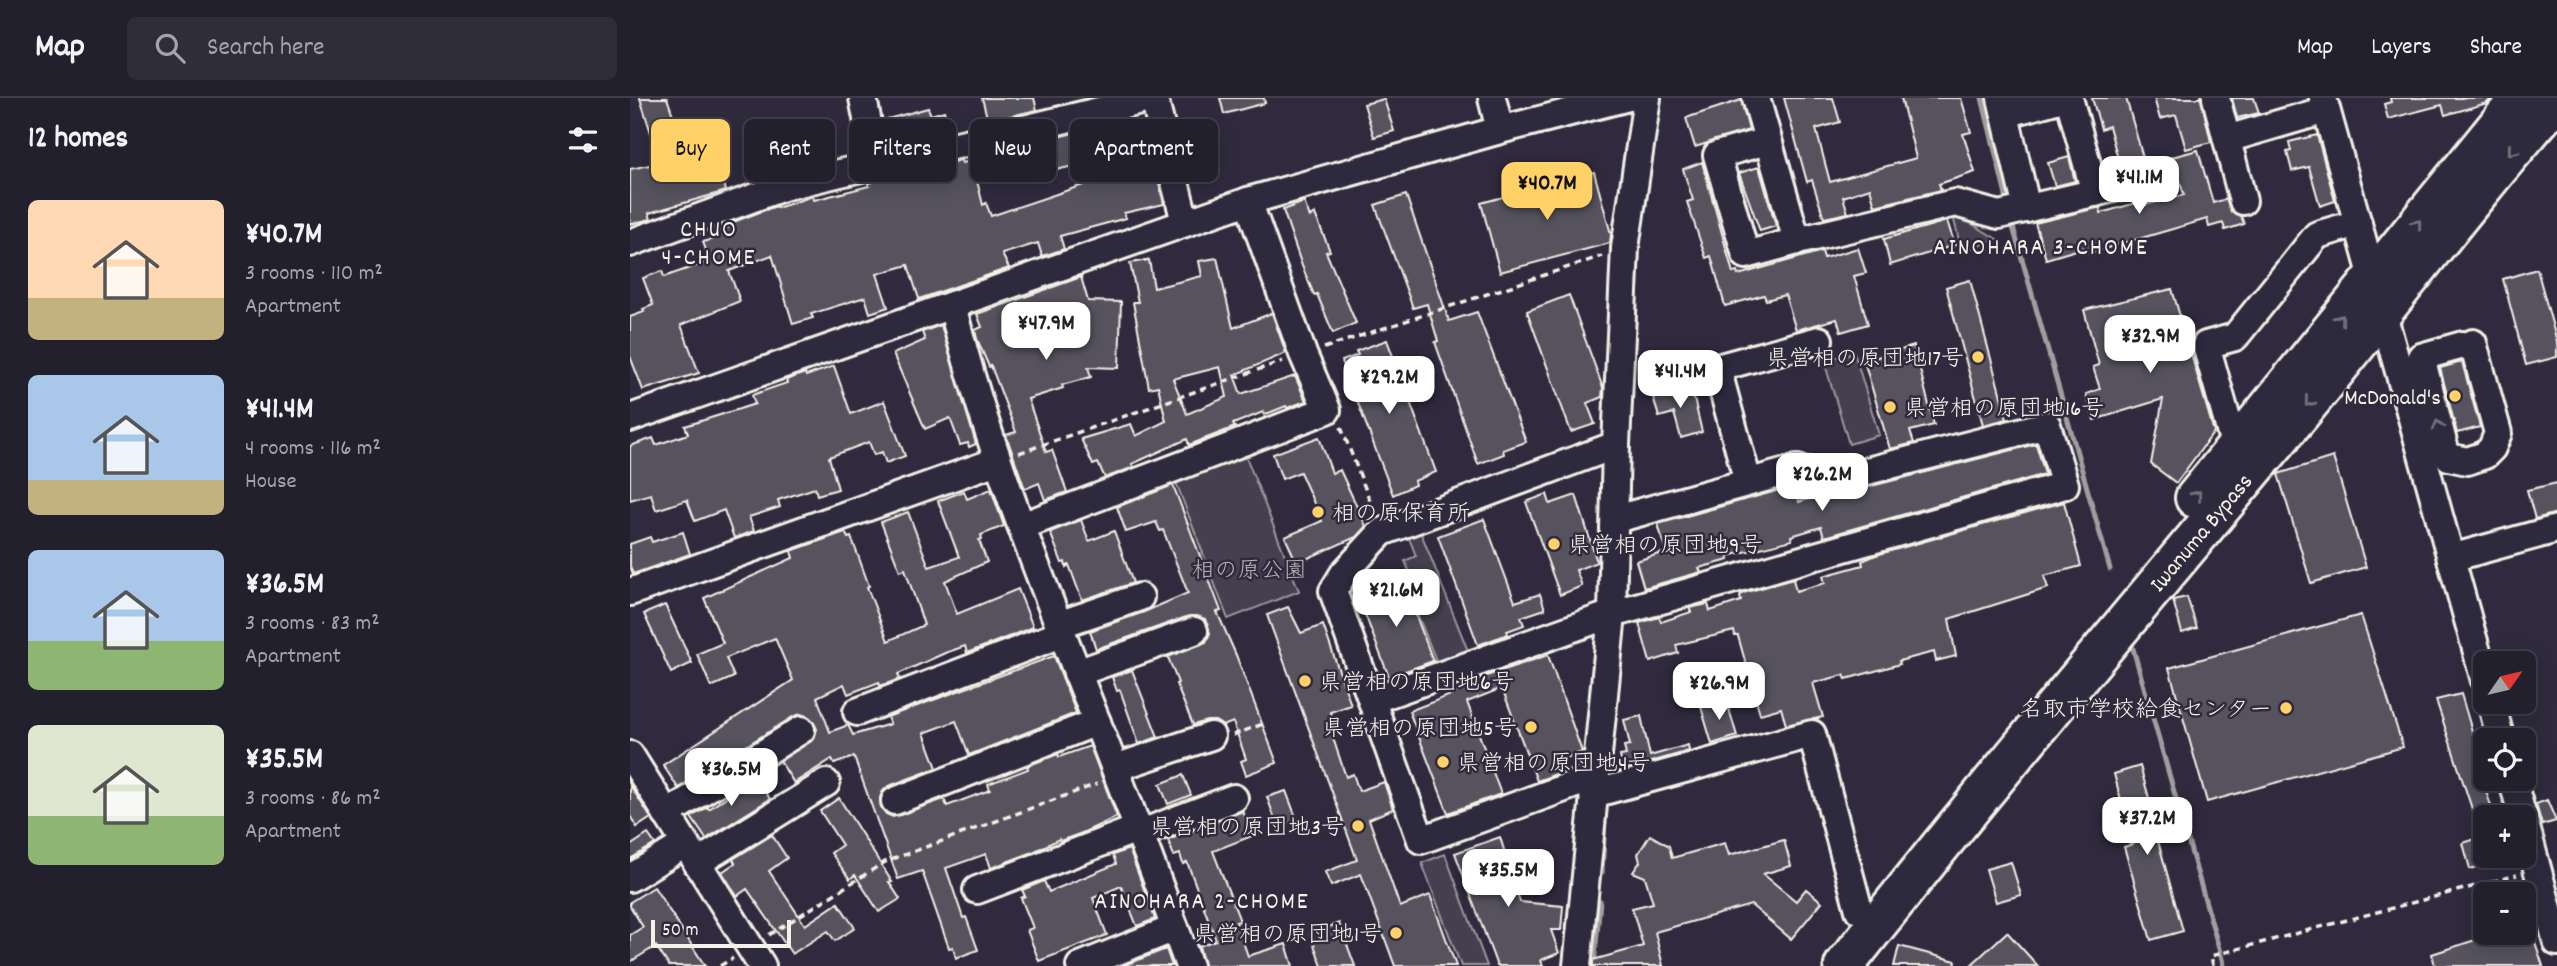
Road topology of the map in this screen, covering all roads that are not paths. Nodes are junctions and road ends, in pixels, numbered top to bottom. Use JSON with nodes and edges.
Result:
{"nodes":[{"id":1,"x":863,"y":98,"type":"edge"},
{"id":2,"x":1153,"y":98,"type":"edge"},
{"id":3,"x":1492,"y":98,"type":"edge"},
{"id":4,"x":1626,"y":98,"type":"edge"},
{"id":5,"x":1647,"y":98,"type":"edge"},
{"id":6,"x":1756,"y":98,"type":"edge"},
{"id":7,"x":2063,"y":98,"type":"edge"},
{"id":8,"x":2070,"y":98,"type":"edge"},
{"id":9,"x":2216,"y":98,"type":"edge"},
{"id":10,"x":2520,"y":98,"type":"edge"},
{"id":11,"x":2557,"y":100,"type":"edge"},
{"id":12,"x":2325,"y":104,"type":"edge"},
{"id":13,"x":2003,"y":106,"type":"edge"},
{"id":14,"x":867,"y":119,"type":"edge"},
{"id":15,"x":1500,"y":130,"type":"junction"},
{"id":16,"x":2227,"y":139,"type":"junction"},
{"id":17,"x":1767,"y":141,"type":"junction"},
{"id":18,"x":956,"y":145,"type":"edge"},
{"id":19,"x":849,"y":171,"type":"edge"},
{"id":20,"x":2162,"y":177,"type":"dead end"},
{"id":21,"x":2095,"y":193,"type":"junction"},
{"id":22,"x":1248,"y":201,"type":"junction"},
{"id":23,"x":2243,"y":201,"type":"dead end"},
{"id":24,"x":2027,"y":209,"type":"junction"},
{"id":25,"x":1185,"y":222,"type":"junction"},
{"id":26,"x":2358,"y":223,"type":"junction"},
{"id":27,"x":1797,"y":241,"type":"junction"},
{"id":28,"x":630,"y":243,"type":"edge"},
{"id":29,"x":2378,"y":294,"type":"junction"},
{"id":30,"x":952,"y":304,"type":"junction"},
{"id":31,"x":1819,"y":340,"type":"dead end"},
{"id":32,"x":630,"y":418,"type":"edge"},
{"id":33,"x":1616,"y":445,"type":"junction"},
{"id":34,"x":2235,"y":448,"type":"junction"},
{"id":35,"x":2449,"y":457,"type":"joint"},
{"id":36,"x":998,"y":461,"type":"junction"},
{"id":37,"x":1748,"y":482,"type":"junction"},
{"id":38,"x":1616,"y":519,"type":"junction"},
{"id":39,"x":1022,"y":526,"type":"junction"},
{"id":40,"x":2557,"y":529,"type":"edge"},
{"id":41,"x":2451,"y":558,"type":"junction"},
{"id":42,"x":630,"y":592,"type":"edge"},
{"id":43,"x":1140,"y":597,"type":"dead end"},
{"id":44,"x":1612,"y":614,"type":"junction"},
{"id":45,"x":1059,"y":630,"type":"junction"},
{"id":46,"x":1194,"y":631,"type":"dead end"},
{"id":47,"x":2477,"y":651,"type":"edge"},
{"id":48,"x":1077,"y":674,"type":"junction"},
{"id":49,"x":1372,"y":700,"type":"junction"},
{"id":50,"x":857,"y":712,"type":"dead end"},
{"id":51,"x":1097,"y":722,"type":"junction"},
{"id":52,"x":801,"y":730,"type":"dead end"},
{"id":53,"x":1211,"y":736,"type":"dead end"},
{"id":54,"x":633,"y":767,"type":"edge"},
{"id":55,"x":1117,"y":772,"type":"junction"},
{"id":56,"x":826,"y":783,"type":"dead end"},
{"id":57,"x":1594,"y":786,"type":"junction"},
{"id":58,"x":1234,"y":798,"type":"dead end"},
{"id":59,"x":895,"y":801,"type":"dead end"},
{"id":60,"x":666,"y":814,"type":"junction"},
{"id":61,"x":1138,"y":832,"type":"junction"},
{"id":62,"x":691,"y":854,"type":"junction"},
{"id":63,"x":2536,"y":865,"type":"edge"},
{"id":64,"x":630,"y":878,"type":"edge"},
{"id":65,"x":977,"y":890,"type":"dead end"},
{"id":66,"x":1175,"y":928,"type":"junction"},
{"id":67,"x":2557,"y":942,"type":"edge"},
{"id":68,"x":1861,"y":945,"type":"edge"},
{"id":69,"x":756,"y":957,"type":"edge"},
{"id":70,"x":1080,"y":966,"type":"edge"},
{"id":71,"x":1189,"y":966,"type":"edge"},
{"id":72,"x":1577,"y":966,"type":"edge"},
{"id":73,"x":1813,"y":966,"type":"edge"}],
"edges":[{"from":1,"to":14,"type":"street"},
{"from":2,"to":18,"type":"street"},
{"from":2,"to":25,"type":"street"},
{"from":3,"to":15,"type":"street"},
{"from":4,"to":15,"type":"street"},
{"from":5,"to":33,"type":"street"},
{"from":6,"to":17,"type":"street"},
{"from":7,"to":13,"type":"street"},
{"from":8,"to":21,"type":"street"},
{"from":9,"to":16,"type":"street"},
{"from":29,"to":10,"type":"highway","name":"Iwanuma Bypass","one_way":true},
{"from":11,"to":29,"type":"highway","name":"Iwanuma Bypass","one_way":true},
{"from":12,"to":16,"type":"street"},
{"from":12,"to":26,"type":"street"},
{"from":13,"to":24,"type":"street"},
{"from":15,"to":22,"type":"street"},
{"from":16,"to":23,"type":"street"},
{"from":17,"to":27,"type":"street"},
{"from":17,"to":27,"type":"street"},
{"from":19,"to":28,"type":"street"},
{"from":20,"to":21,"type":"street"},
{"from":21,"to":24,"type":"street"},
{"from":22,"to":25,"type":"street"},
{"from":22,"to":39,"type":"street"},
{"from":24,"to":27,"type":"street"},
{"from":25,"to":30,"type":"street"},
{"from":26,"to":29,"type":"street"},
{"from":26,"to":34,"type":"street"},
{"from":34,"to":29,"type":"highway","name":"Iwanuma Bypass","one_way":true},
{"from":29,"to":41,"type":"street"},
{"from":29,"to":68,"type":"highway","name":"Iwanuma Bypass","one_way":true},
{"from":30,"to":32,"type":"street"},
{"from":30,"to":36,"type":"street"},
{"from":31,"to":37,"type":"street"},
{"from":33,"to":38,"type":"street"},
{"from":33,"to":49,"type":"street"},
{"from":68,"to":34,"type":"highway","name":"Iwanuma Bypass","one_way":true},
{"from":35,"to":35,"type":"street","one_way":true},
{"from":36,"to":39,"type":"street"},
{"from":36,"to":42,"type":"street"},
{"from":37,"to":38,"type":"street"},
{"from":37,"to":44,"type":"street"},
{"from":38,"to":44,"type":"street"},
{"from":39,"to":45,"type":"street"},
{"from":40,"to":41,"type":"street"},
{"from":41,"to":47,"type":"street"},
{"from":43,"to":45,"type":"street"},
{"from":44,"to":49,"type":"street"},
{"from":44,"to":57,"type":"street"},
{"from":45,"to":48,"type":"street"},
{"from":45,"to":50,"type":"street"},
{"from":46,"to":48,"type":"street"},
{"from":48,"to":51,"type":"street"},
{"from":49,"to":57,"type":"street"},
{"from":51,"to":55,"type":"street"},
{"from":51,"to":59,"type":"street"},
{"from":52,"to":60,"type":"street"},
{"from":53,"to":55,"type":"street"},
{"from":54,"to":60,"type":"street"},
{"from":55,"to":61,"type":"street"},
{"from":56,"to":62,"type":"street"},
{"from":57,"to":68,"type":"street"},
{"from":57,"to":72,"type":"street"},
{"from":58,"to":61,"type":"street"},
{"from":60,"to":62,"type":"street"},
{"from":61,"to":65,"type":"street"},
{"from":61,"to":66,"type":"street"},
{"from":62,"to":64,"type":"street"},
{"from":62,"to":69,"type":"street"},
{"from":63,"to":67,"type":"street"},
{"from":66,"to":70,"type":"street"},
{"from":66,"to":71,"type":"street"},
{"from":68,"to":73,"type":"highway","name":"Iwanuma Bypass"}]}
